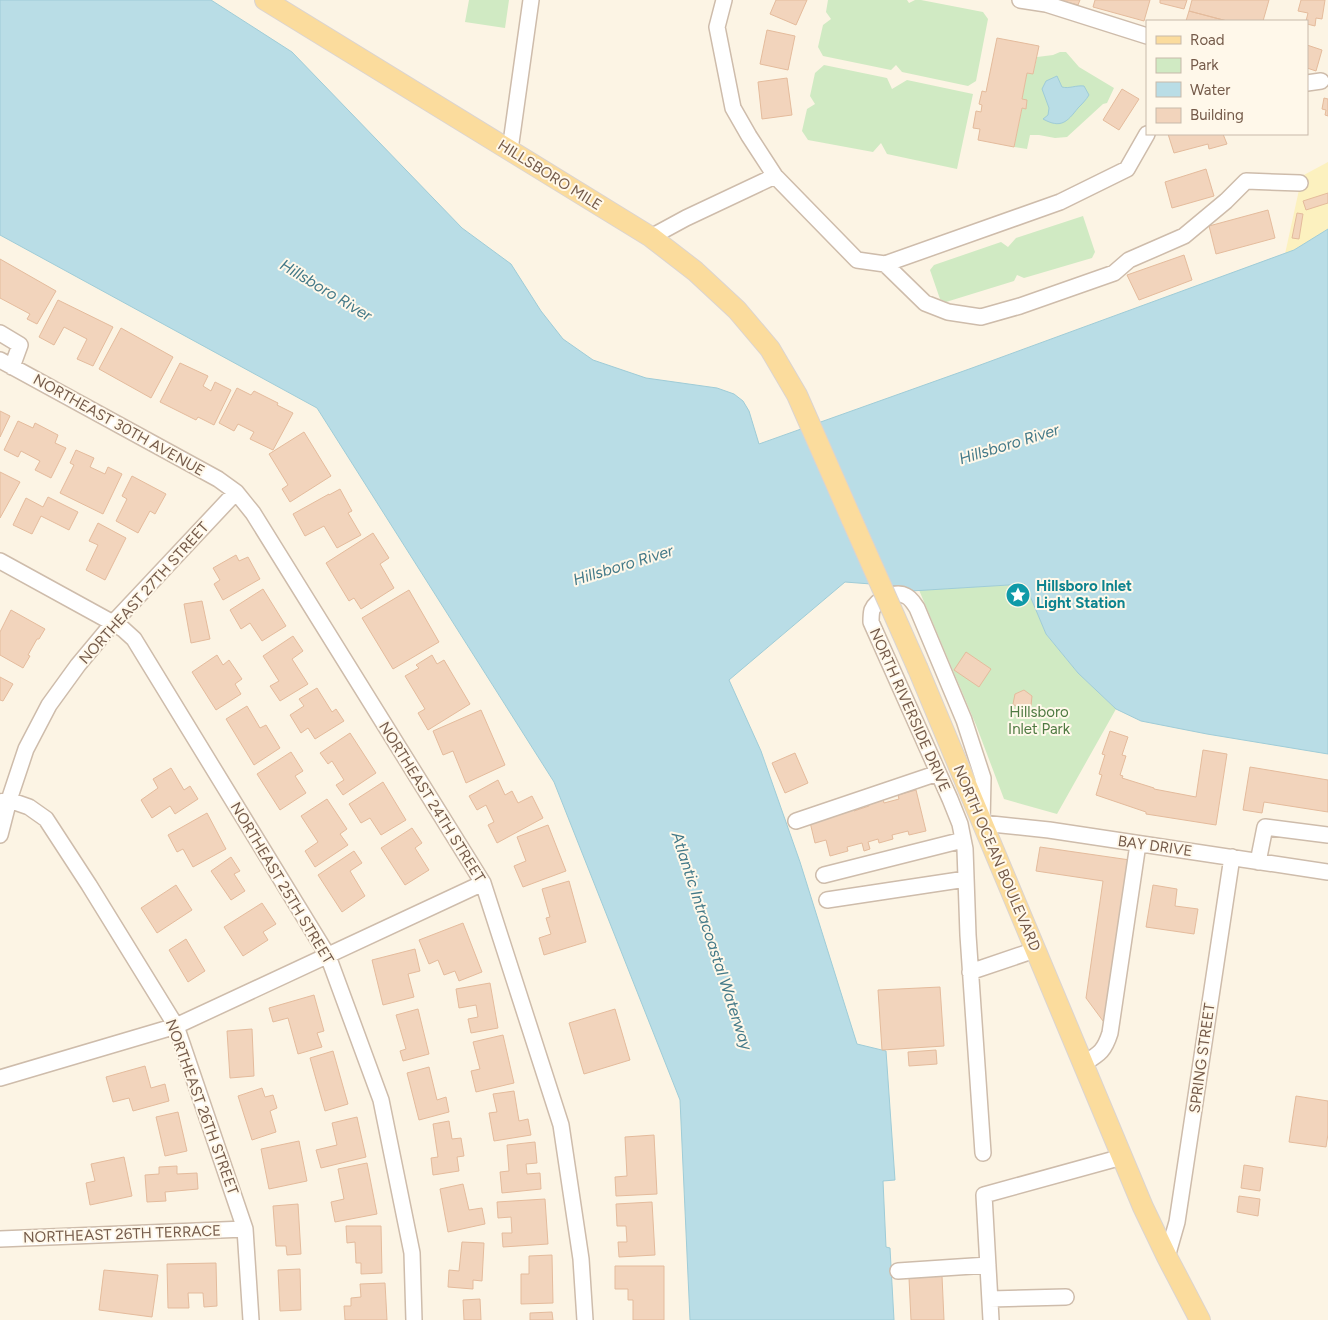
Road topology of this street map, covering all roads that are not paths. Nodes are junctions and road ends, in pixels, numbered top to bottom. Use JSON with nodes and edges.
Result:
{"nodes":[{"id":1,"x":265,"y":0,"type":"edge"},
{"id":2,"x":530,"y":0,"type":"edge"},
{"id":3,"x":724,"y":0,"type":"edge"},
{"id":4,"x":1020,"y":0,"type":"edge"},
{"id":5,"x":1146,"y":36,"type":"edge"},
{"id":6,"x":1146,"y":135,"type":"edge"},
{"id":7,"x":510,"y":150,"type":"junction"},
{"id":8,"x":775,"y":176,"type":"junction"},
{"id":9,"x":1300,"y":183,"type":"dead end"},
{"id":10,"x":651,"y":238,"type":"junction"},
{"id":11,"x":885,"y":264,"type":"junction"},
{"id":12,"x":0,"y":333,"type":"edge"},
{"id":13,"x":6,"y":363,"type":"edge"},
{"id":14,"x":797,"y":395,"type":"joint"},
{"id":15,"x":236,"y":492,"type":"junction"},
{"id":16,"x":0,"y":561,"type":"edge"},
{"id":17,"x":113,"y":623,"type":"junction"},
{"id":18,"x":938,"y":773,"type":"junction"},
{"id":19,"x":3,"y":797,"type":"edge"},
{"id":20,"x":796,"y":821,"type":"dead end"},
{"id":21,"x":982,"y":823,"type":"junction"},
{"id":22,"x":0,"y":835,"type":"edge"},
{"id":23,"x":1328,"y":835,"type":"edge"},
{"id":24,"x":963,"y":840,"type":"junction"},
{"id":25,"x":1138,"y":844,"type":"junction"},
{"id":26,"x":1232,"y":857,"type":"junction"},
{"id":27,"x":1258,"y":862,"type":"junction"},
{"id":28,"x":1328,"y":872,"type":"edge"},
{"id":29,"x":824,"y":874,"type":"dead end"},
{"id":30,"x":966,"y":879,"type":"junction"},
{"id":31,"x":483,"y":883,"type":"junction"},
{"id":32,"x":827,"y":900,"type":"dead end"},
{"id":33,"x":1035,"y":950,"type":"junction"},
{"id":34,"x":328,"y":956,"type":"junction"},
{"id":35,"x":970,"y":972,"type":"junction"},
{"id":36,"x":176,"y":1026,"type":"junction"},
{"id":37,"x":1083,"y":1064,"type":"junction"},
{"id":38,"x":0,"y":1078,"type":"edge"},
{"id":39,"x":983,"y":1154,"type":"dead end"},
{"id":40,"x":1122,"y":1156,"type":"junction"},
{"id":41,"x":245,"y":1229,"type":"junction"},
{"id":42,"x":0,"y":1239,"type":"edge"},
{"id":43,"x":1167,"y":1257,"type":"junction"},
{"id":44,"x":988,"y":1265,"type":"junction"},
{"id":45,"x":898,"y":1271,"type":"dead end"},
{"id":46,"x":1066,"y":1296,"type":"dead end"},
{"id":47,"x":990,"y":1299,"type":"junction"},
{"id":48,"x":250,"y":1320,"type":"edge"},
{"id":49,"x":414,"y":1320,"type":"edge"},
{"id":50,"x":585,"y":1320,"type":"edge"},
{"id":51,"x":991,"y":1320,"type":"edge"},
{"id":52,"x":1200,"y":1320,"type":"edge"}],
"edges":[{"from":1,"to":7,"type":"main road","name":"HILLSBORO MILE"},
{"from":2,"to":7,"type":"street"},
{"from":3,"to":8,"type":"street"},
{"from":4,"to":5,"type":"street"},
{"from":6,"to":11,"type":"street"},
{"from":7,"to":10,"type":"main road","name":"HILLSBORO MILE"},
{"from":8,"to":10,"type":"street"},
{"from":8,"to":11,"type":"street"},
{"from":9,"to":11,"type":"street"},
{"from":10,"to":14,"type":"main road","name":"HILLSBORO MILE"},
{"from":12,"to":13,"type":"street"},
{"from":13,"to":15,"type":"street","name":"NORTHEAST 30TH AVENUE"},
{"from":14,"to":21,"type":"main road","name":"NORTH OCEAN BOULEVARD","bridge":true},
{"from":15,"to":17,"type":"street","name":"NORTHEAST 27TH STREET"},
{"from":15,"to":31,"type":"street","name":"NORTHEAST 24TH STREET"},
{"from":16,"to":17,"type":"street","name":"NORTHEAST 25TH STREET"},
{"from":17,"to":19,"type":"street","name":"NORTHEAST 27TH STREET"},
{"from":17,"to":34,"type":"street","name":"NORTHEAST 25TH STREET"},
{"from":18,"to":20,"type":"street"},
{"from":18,"to":21,"type":"street","name":"NORTH RIVERSIDE DRIVE"},
{"from":18,"to":24,"type":"street","name":"NORTH RIVERSIDE DRIVE"},
{"from":19,"to":22,"type":"street","name":"NORTHEAST 27TH STREET"},
{"from":19,"to":36,"type":"street","name":"NORTHEAST 26TH STREET"},
{"from":21,"to":25,"type":"street","name":"BAY DRIVE"},
{"from":21,"to":33,"type":"main road","name":"NORTH OCEAN BOULEVARD"},
{"from":23,"to":27,"type":"street"},
{"from":24,"to":29,"type":"street"},
{"from":24,"to":30,"type":"street","name":"NORTH RIVERSIDE DRIVE"},
{"from":25,"to":26,"type":"street","name":"BAY DRIVE"},
{"from":25,"to":37,"type":"street"},
{"from":26,"to":27,"type":"street","name":"BAY DRIVE"},
{"from":26,"to":43,"type":"street","name":"SPRING STREET"},
{"from":27,"to":28,"type":"street","name":"BAY DRIVE"},
{"from":30,"to":32,"type":"street"},
{"from":30,"to":35,"type":"street","name":"NORTH RIVERSIDE DRIVE"},
{"from":31,"to":34,"type":"street"},
{"from":31,"to":50,"type":"street","name":"NORTHEAST 24TH STREET"},
{"from":33,"to":35,"type":"street"},
{"from":33,"to":37,"type":"main road","name":"NORTH OCEAN BOULEVARD"},
{"from":34,"to":36,"type":"street"},
{"from":34,"to":49,"type":"street","name":"NORTHEAST 25TH STREET"},
{"from":35,"to":39,"type":"street","name":"NORTH RIVERSIDE DRIVE"},
{"from":36,"to":38,"type":"street"},
{"from":36,"to":41,"type":"street","name":"NORTHEAST 26TH STREET"},
{"from":37,"to":40,"type":"main road","name":"NORTH OCEAN BOULEVARD"},
{"from":40,"to":43,"type":"main road","name":"NORTH OCEAN BOULEVARD"},
{"from":40,"to":44,"type":"street"},
{"from":41,"to":42,"type":"street","name":"NORTHEAST 26TH TERRACE"},
{"from":41,"to":48,"type":"street","name":"NORTHEAST 26TH STREET"},
{"from":43,"to":52,"type":"main road","name":"NORTH OCEAN BOULEVARD"},
{"from":44,"to":45,"type":"street"},
{"from":44,"to":47,"type":"street"},
{"from":46,"to":47,"type":"street"},
{"from":47,"to":51,"type":"street"}]}
